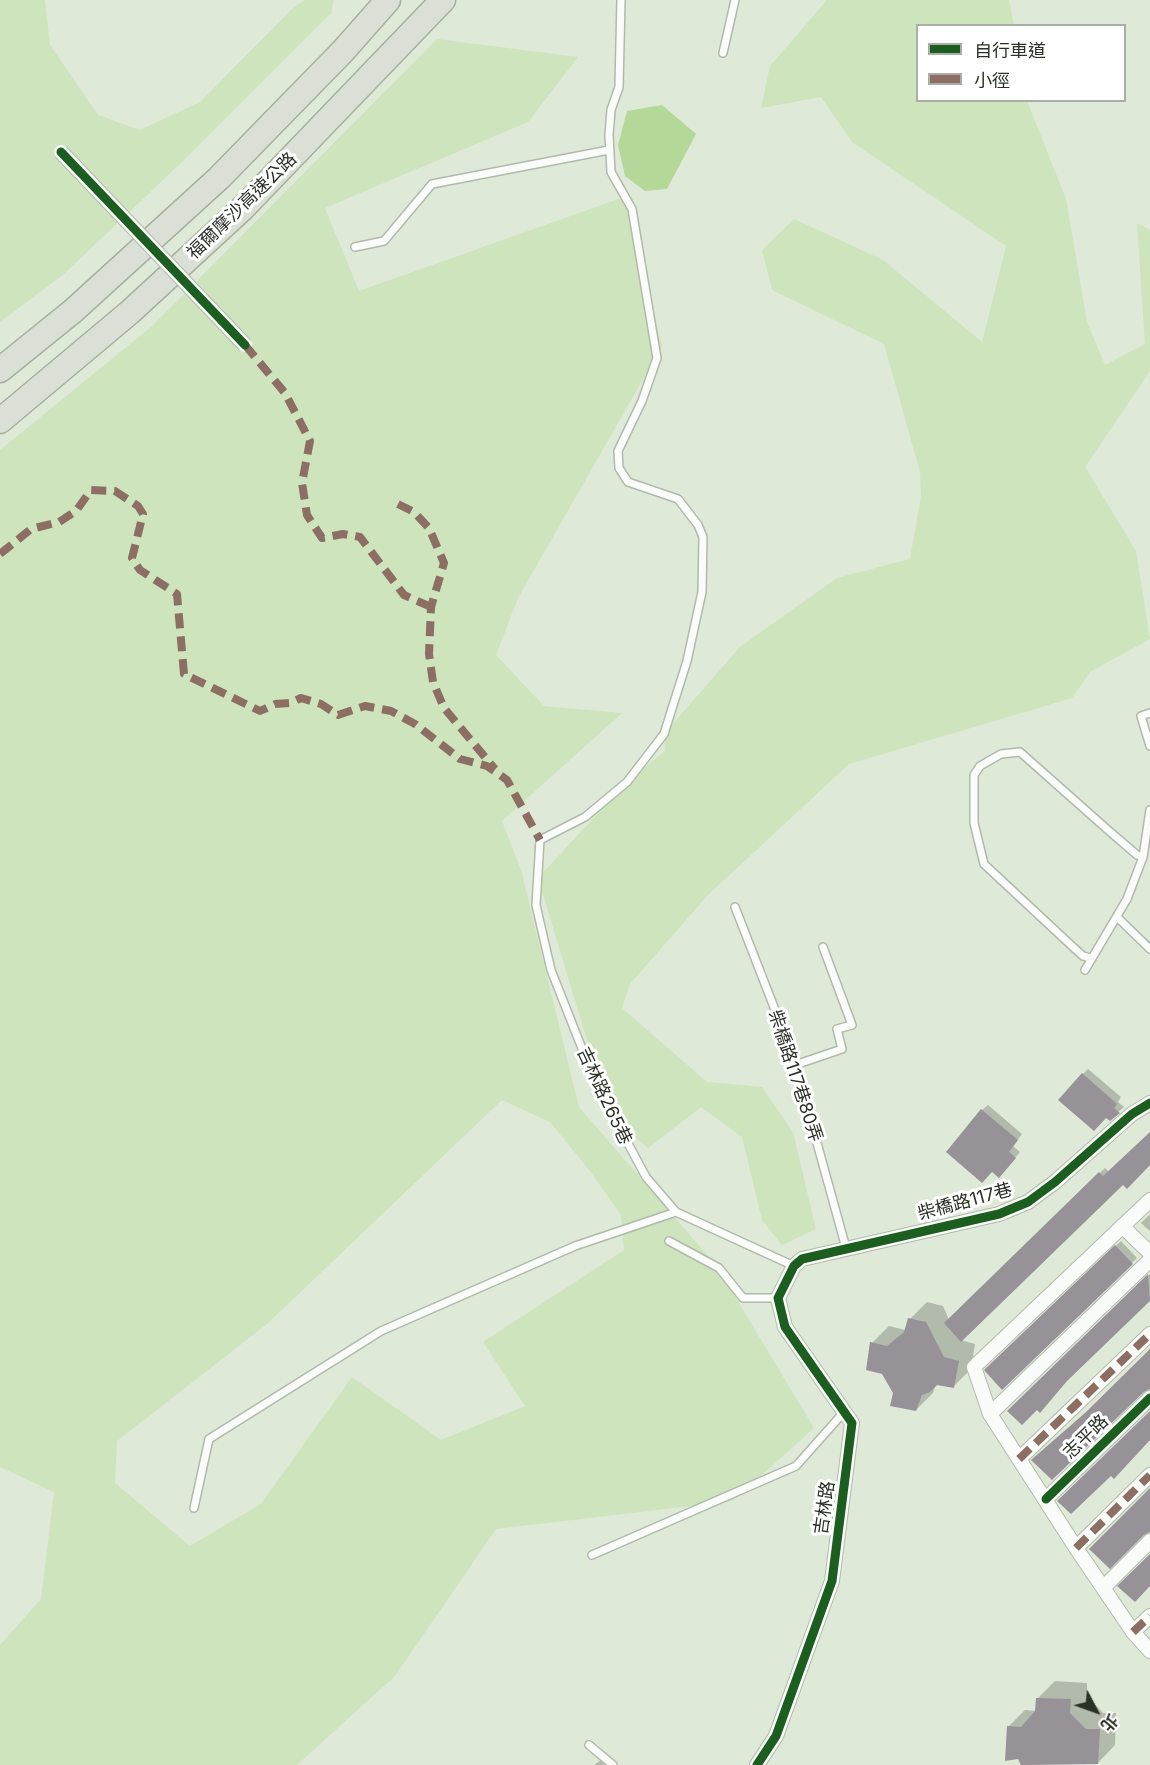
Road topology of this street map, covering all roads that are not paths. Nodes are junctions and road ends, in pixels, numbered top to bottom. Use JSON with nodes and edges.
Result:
{"nodes":[{"id":1,"x":388,"y":0,"type":"edge"},
{"id":2,"x":444,"y":0,"type":"edge"},
{"id":3,"x":621,"y":0,"type":"edge"},
{"id":4,"x":735,"y":0,"type":"edge"},
{"id":5,"x":723,"y":53,"type":"dead end"},
{"id":6,"x":609,"y":150,"type":"junction"},
{"id":7,"x":61,"y":152,"type":"dead end"},
{"id":8,"x":355,"y":247,"type":"dead end"},
{"id":9,"x":245,"y":345,"type":"dead end"},
{"id":10,"x":0,"y":370,"type":"edge"},
{"id":11,"x":0,"y":421,"type":"edge"},
{"id":12,"x":1150,"y":713,"type":"edge"},
{"id":13,"x":1150,"y":746,"type":"edge"},
{"id":14,"x":1150,"y":810,"type":"edge"},
{"id":15,"x":1143,"y":857,"type":"junction"},
{"id":16,"x":735,"y":907,"type":"dead end"},
{"id":17,"x":1118,"y":918,"type":"junction"},
{"id":18,"x":823,"y":947,"type":"dead end"},
{"id":19,"x":1150,"y":950,"type":"edge"},
{"id":20,"x":1091,"y":958,"type":"junction"},
{"id":21,"x":1085,"y":970,"type":"dead end"},
{"id":22,"x":795,"y":1065,"type":"junction"},
{"id":23,"x":1150,"y":1103,"type":"edge"},
{"id":24,"x":1150,"y":1200,"type":"edge"},
{"id":25,"x":676,"y":1212,"type":"junction"},
{"id":26,"x":1122,"y":1226,"type":"junction"},
{"id":27,"x":669,"y":1241,"type":"dead end"},
{"id":28,"x":846,"y":1248,"type":"junction"},
{"id":29,"x":1150,"y":1253,"type":"edge"},
{"id":30,"x":1150,"y":1260,"type":"edge"},
{"id":31,"x":794,"y":1266,"type":"junction"},
{"id":32,"x":778,"y":1298,"type":"junction"},
{"id":33,"x":1150,"y":1335,"type":"edge"},
{"id":34,"x":1150,"y":1398,"type":"edge"},
{"id":35,"x":844,"y":1412,"type":"junction"},
{"id":36,"x":990,"y":1414,"type":"junction"},
{"id":37,"x":1019,"y":1459,"type":"junction"},
{"id":38,"x":1150,"y":1475,"type":"edge"},
{"id":39,"x":1046,"y":1499,"type":"junction"},
{"id":40,"x":194,"y":1508,"type":"dead end"},
{"id":41,"x":1150,"y":1541,"type":"edge"},
{"id":42,"x":1076,"y":1548,"type":"junction"},
{"id":43,"x":592,"y":1555,"type":"dead end"},
{"id":44,"x":1103,"y":1588,"type":"junction"},
{"id":45,"x":1150,"y":1616,"type":"edge"},
{"id":46,"x":1133,"y":1632,"type":"junction"},
{"id":47,"x":1150,"y":1651,"type":"edge"},
{"id":48,"x":590,"y":1745,"type":"dead end"},
{"id":49,"x":613,"y":1765,"type":"edge"},
{"id":50,"x":757,"y":1765,"type":"edge"}],
"edges":[{"from":1,"to":10,"type":"highway","name":"福爾摩沙高速公路"},
{"from":2,"to":11,"type":"highway","name":"福爾摩沙高速公路"},
{"from":3,"to":6,"type":"lane"},
{"from":4,"to":5,"type":"lane"},
{"from":6,"to":8,"type":"lane"},
{"from":6,"to":25,"type":"lane","name":"吉林路265巷"},
{"from":7,"to":9,"type":"street","bridge":true},
{"from":12,"to":13,"type":"lane"},
{"from":14,"to":15,"type":"lane"},
{"from":15,"to":17,"type":"lane"},
{"from":15,"to":20,"type":"lane"},
{"from":16,"to":22,"type":"lane","name":"柴橋路117巷80弄"},
{"from":17,"to":19,"type":"lane"},
{"from":17,"to":20,"type":"lane"},
{"from":18,"to":22,"type":"lane"},
{"from":20,"to":21,"type":"lane"},
{"from":22,"to":28,"type":"lane","name":"柴橋路117巷80弄"},
{"from":23,"to":28,"type":"street","name":"柴橋路117巷"},
{"from":24,"to":26,"type":"street"},
{"from":25,"to":31,"type":"lane","name":"吉林路265巷"},
{"from":25,"to":40,"type":"lane"},
{"from":26,"to":29,"type":"street"},
{"from":26,"to":36,"type":"street"},
{"from":27,"to":32,"type":"lane"},
{"from":28,"to":31,"type":"street","name":"柴橋路117巷"},
{"from":30,"to":36,"type":"street"},
{"from":31,"to":32,"type":"street"},
{"from":32,"to":35,"type":"street","name":"吉林路"},
{"from":33,"to":37,"type":"street"},
{"from":34,"to":39,"type":"street","name":"志平路"},
{"from":35,"to":43,"type":"lane"},
{"from":35,"to":50,"type":"street","name":"吉林路"},
{"from":36,"to":37,"type":"street"},
{"from":37,"to":39,"type":"street"},
{"from":38,"to":42,"type":"street"},
{"from":39,"to":42,"type":"street"},
{"from":41,"to":44,"type":"street"},
{"from":42,"to":44,"type":"street"},
{"from":44,"to":46,"type":"street"},
{"from":45,"to":46,"type":"street"},
{"from":46,"to":47,"type":"street"},
{"from":48,"to":49,"type":"lane"}]}
